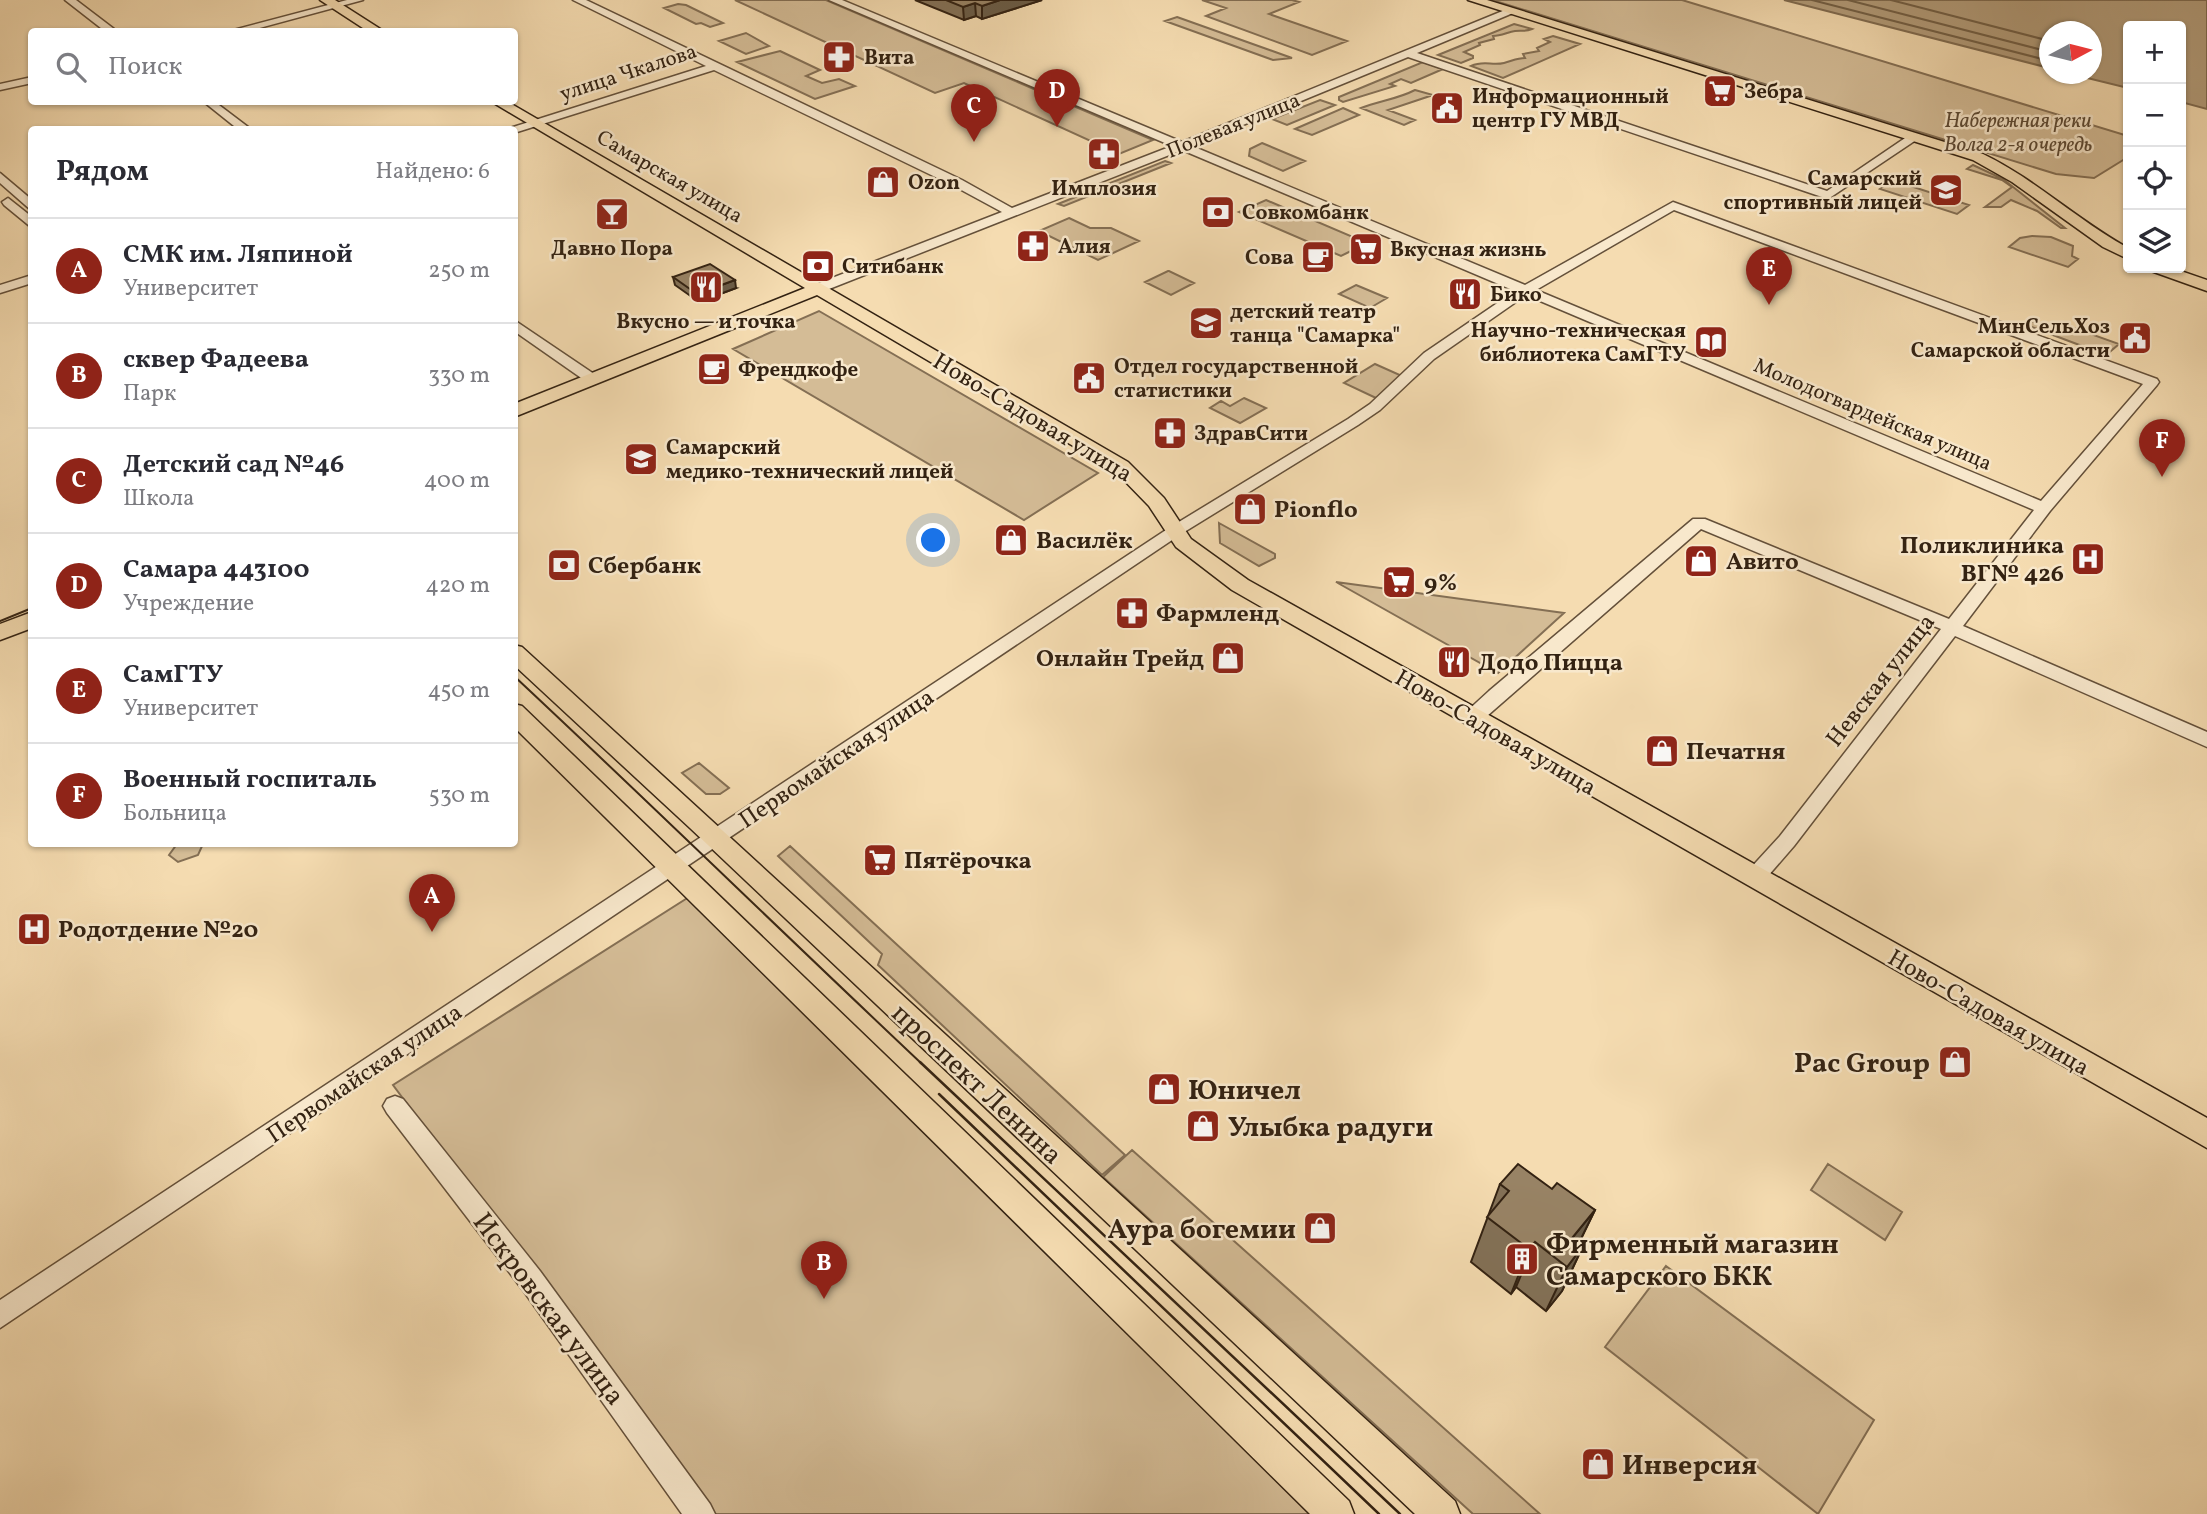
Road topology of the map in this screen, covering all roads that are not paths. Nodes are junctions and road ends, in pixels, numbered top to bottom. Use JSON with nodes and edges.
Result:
{"nodes":[{"id":1,"x":70,"y":0,"type":"edge"},
{"id":2,"x":358,"y":0,"type":"edge"},
{"id":3,"x":578,"y":0,"type":"edge"},
{"id":4,"x":834,"y":0,"type":"edge"},
{"id":5,"x":1474,"y":0,"type":"edge"},
{"id":6,"x":330,"y":3,"type":"edge"},
{"id":7,"x":1510,"y":11,"type":"junction"},
{"id":8,"x":108,"y":28,"type":"edge"},
{"id":9,"x":245,"y":28,"type":"edge"},
{"id":10,"x":372,"y":28,"type":"edge"},
{"id":11,"x":1410,"y":54,"type":"junction"},
{"id":12,"x":715,"y":66,"type":"junction"},
{"id":13,"x":28,"y":81,"type":"edge"},
{"id":14,"x":0,"y":88,"type":"edge"},
{"id":15,"x":213,"y":105,"type":"edge"},
{"id":16,"x":504,"y":105,"type":"edge"},
{"id":17,"x":536,"y":124,"type":"junction"},
{"id":18,"x":242,"y":126,"type":"edge"},
{"id":19,"x":518,"y":130,"type":"edge"},
{"id":20,"x":1915,"y":136,"type":"junction"},
{"id":21,"x":1180,"y":147,"type":"junction"},
{"id":22,"x":0,"y":177,"type":"edge"},
{"id":23,"x":0,"y":194,"type":"edge"},
{"id":24,"x":28,"y":203,"type":"edge"},
{"id":25,"x":1010,"y":212,"type":"junction"},
{"id":26,"x":28,"y":220,"type":"edge"},
{"id":27,"x":2123,"y":251,"type":"edge"},
{"id":28,"x":2171,"y":273,"type":"edge"},
{"id":29,"x":28,"y":280,"type":"edge"},
{"id":30,"x":2207,"y":286,"type":"edge"},
{"id":31,"x":819,"y":288,"type":"junction"},
{"id":32,"x":0,"y":289,"type":"edge"},
{"id":33,"x":1524,"y":290,"type":"junction"},
{"id":34,"x":518,"y":327,"type":"edge"},
{"id":35,"x":592,"y":379,"type":"junction"},
{"id":36,"x":2152,"y":383,"type":"joint"},
{"id":37,"x":518,"y":409,"type":"edge"},
{"id":38,"x":2043,"y":508,"type":"junction"},
{"id":39,"x":1175,"y":531,"type":"junction"},
{"id":40,"x":28,"y":604,"type":"edge"},
{"id":41,"x":0,"y":615,"type":"edge"},
{"id":42,"x":28,"y":621,"type":"edge"},
{"id":43,"x":1952,"y":628,"type":"junction"},
{"id":44,"x":0,"y":633,"type":"edge"},
{"id":45,"x":518,"y":656,"type":"edge"},
{"id":46,"x":518,"y":716,"type":"edge"},
{"id":47,"x":1472,"y":718,"type":"junction"},
{"id":48,"x":2207,"y":740,"type":"edge"},
{"id":49,"x":716,"y":839,"type":"junction"},
{"id":50,"x":672,"y":868,"type":"junction"},
{"id":51,"x":1754,"y":878,"type":"junction"},
{"id":52,"x":396,"y":1106,"type":"dead end"},
{"id":53,"x":2207,"y":1133,"type":"edge"},
{"id":54,"x":0,"y":1315,"type":"edge"},
{"id":55,"x":700,"y":1514,"type":"edge"},
{"id":56,"x":1336,"y":1514,"type":"edge"},
{"id":57,"x":1442,"y":1514,"type":"edge"}],
"edges":[{"from":1,"to":8,"type":"street"},
{"from":2,"to":6,"type":"street"},
{"from":3,"to":12,"type":"street"},
{"from":4,"to":21,"type":"street","name":"Молодогвардейская улица"},
{"from":5,"to":7,"type":"main road"},
{"from":6,"to":9,"type":"street"},
{"from":6,"to":10,"type":"main road"},
{"from":7,"to":11,"type":"street","name":"Полевая улица"},
{"from":7,"to":20,"type":"main road"},
{"from":11,"to":20,"type":"street"},
{"from":11,"to":21,"type":"street","name":"Полевая улица"},
{"from":12,"to":17,"type":"street","name":"улица Чкалова"},
{"from":12,"to":25,"type":"street"},
{"from":13,"to":14,"type":"street"},
{"from":15,"to":18,"type":"street"},
{"from":16,"to":17,"type":"main road","name":"Самарская улица"},
{"from":17,"to":19,"type":"street","name":"улица Чкалова"},
{"from":17,"to":31,"type":"main road","name":"Самарская улица"},
{"from":20,"to":27,"type":"main road"},
{"from":21,"to":25,"type":"street","name":"Полевая улица"},
{"from":21,"to":33,"type":"street","name":"Молодогвардейская улица"},
{"from":22,"to":24,"type":"street"},
{"from":23,"to":26,"type":"street"},
{"from":25,"to":31,"type":"street","name":"Полевая улица"},
{"from":28,"to":30,"type":"main road"},
{"from":29,"to":32,"type":"street"},
{"from":31,"to":35,"type":"main road"},
{"from":31,"to":39,"type":"main road","name":"Ново-Садовая улица"},
{"from":33,"to":36,"type":"street","name":"Первомайская улица"},
{"from":33,"to":38,"type":"street","name":"Молодогвардейская улица"},
{"from":33,"to":39,"type":"street","name":"Первомайская улица"},
{"from":34,"to":35,"type":"street"},
{"from":35,"to":37,"type":"main road"},
{"from":36,"to":38,"type":"street","name":"Невская улица"},
{"from":38,"to":43,"type":"street","name":"Невская улица"},
{"from":39,"to":47,"type":"main road","name":"Ново-Садовая улица"},
{"from":39,"to":49,"type":"street","name":"Первомайская улица"},
{"from":40,"to":41,"type":"main road"},
{"from":42,"to":44,"type":"main road"},
{"from":43,"to":47,"type":"street"},
{"from":43,"to":48,"type":"street"},
{"from":43,"to":51,"type":"street","name":"Невская улица"},
{"from":45,"to":49,"type":"main road","name":"проспект Ленина"},
{"from":46,"to":50,"type":"main road"},
{"from":47,"to":51,"type":"main road","name":"Ново-Садовая улица"},
{"from":49,"to":50,"type":"street","name":"Первомайская улица"},
{"from":49,"to":57,"type":"main road","name":"проспект Ленина"},
{"from":50,"to":54,"type":"street","name":"Первомайская улица"},
{"from":50,"to":56,"type":"main road"},
{"from":51,"to":53,"type":"main road","name":"Ново-Садовая улица"},
{"from":52,"to":55,"type":"street","name":"Искровская улица"}]}
